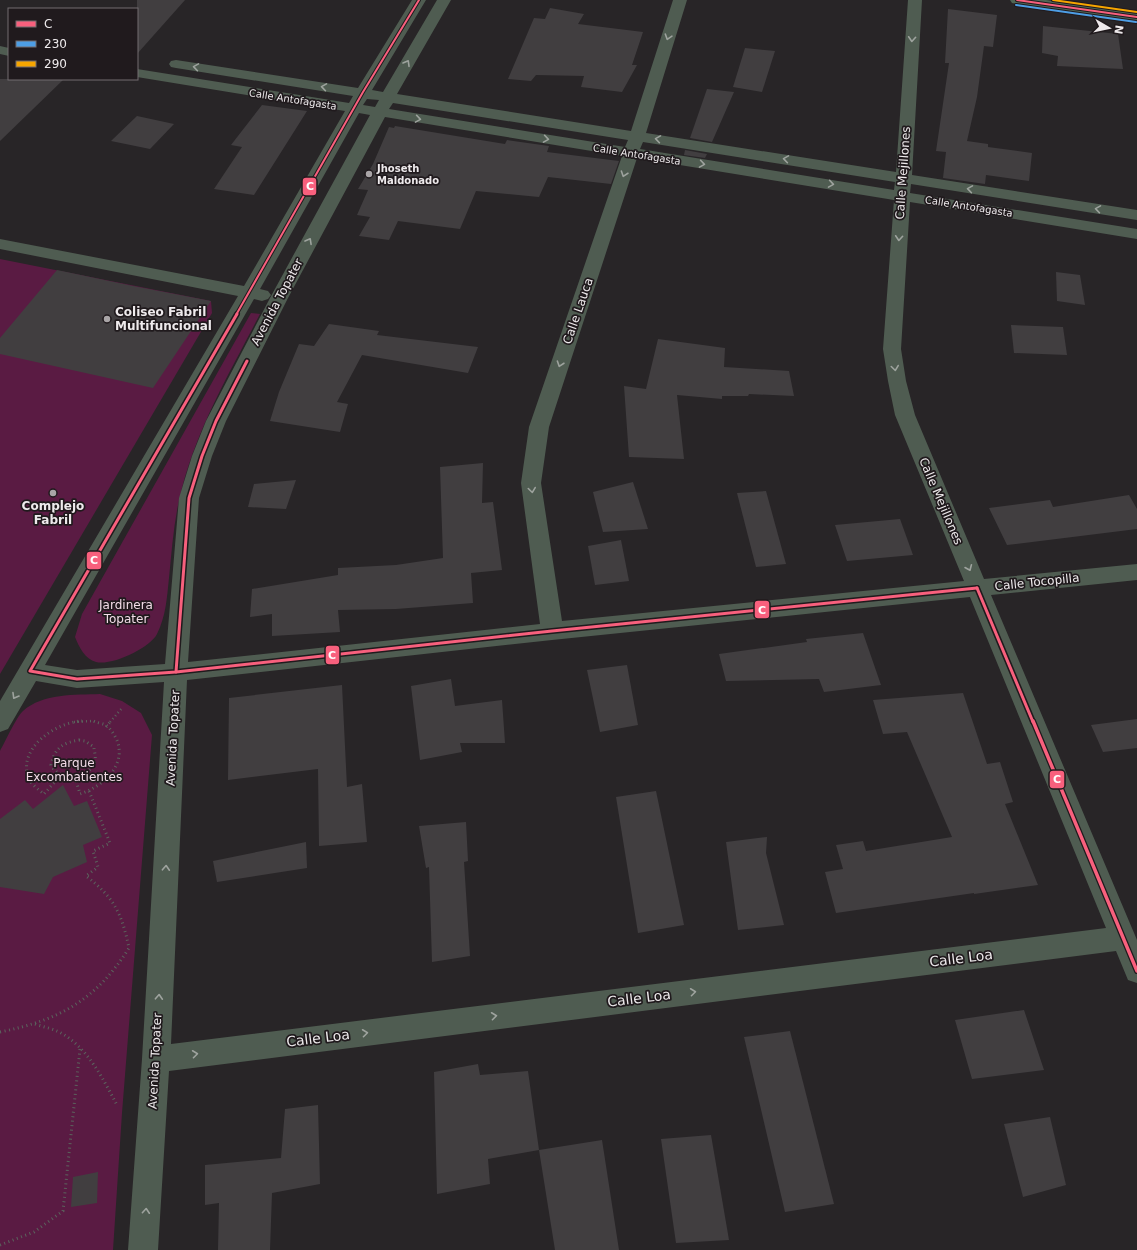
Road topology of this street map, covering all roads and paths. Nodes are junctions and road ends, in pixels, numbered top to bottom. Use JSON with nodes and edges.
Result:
{"nodes":[{"id":1,"x":419,"y":0,"type":"edge"},
{"id":2,"x":444,"y":0,"type":"edge"},
{"id":3,"x":680,"y":0,"type":"edge"},
{"id":4,"x":915,"y":0,"type":"edge"},
{"id":5,"x":1017,"y":0,"type":"edge"},
{"id":6,"x":1082,"y":0,"type":"edge"},
{"id":7,"x":1134,"y":0,"type":"edge"},
{"id":8,"x":1137,"y":5,"type":"edge"},
{"id":9,"x":1068,"y":8,"type":"junction"},
{"id":10,"x":1137,"y":17,"type":"edge"},
{"id":11,"x":160,"y":62,"type":"dead end"},
{"id":12,"x":138,"y":73,"type":"edge"},
{"id":13,"x":358,"y":100,"type":"junction"},
{"id":14,"x":384,"y":105,"type":"junction"},
{"id":15,"x":637,"y":136,"type":"junction"},
{"id":16,"x":631,"y":153,"type":"junction"},
{"id":17,"x":903,"y":178,"type":"junction"},
{"id":18,"x":902,"y":195,"type":"junction"},
{"id":19,"x":1137,"y":215,"type":"edge"},
{"id":20,"x":1137,"y":234,"type":"edge"},
{"id":21,"x":0,"y":244,"type":"edge"},
{"id":22,"x":249,"y":293,"type":"junction"},
{"id":23,"x":279,"y":298,"type":"junction"},
{"id":24,"x":1137,"y":572,"type":"edge"},
{"id":25,"x":977,"y":588,"type":"junction"},
{"id":26,"x":552,"y":631,"type":"junction"},
{"id":27,"x":30,"y":671,"type":"junction"},
{"id":28,"x":176,"y":672,"type":"junction"},
{"id":29,"x":123,"y":707,"type":"dead end"},
{"id":30,"x":0,"y":722,"type":"edge"},
{"id":31,"x":106,"y":726,"type":"junction"},
{"id":32,"x":60,"y":776,"type":"junction"},
{"id":33,"x":75,"y":777,"type":"junction"},
{"id":34,"x":89,"y":791,"type":"junction"},
{"id":35,"x":1123,"y":938,"type":"junction"},
{"id":36,"x":1137,"y":971,"type":"edge"},
{"id":37,"x":35,"y":1024,"type":"junction"},
{"id":38,"x":0,"y":1032,"type":"edge"},
{"id":39,"x":80,"y":1049,"type":"junction"},
{"id":40,"x":156,"y":1059,"type":"junction"},
{"id":41,"x":117,"y":1105,"type":"dead end"},
{"id":42,"x":0,"y":1246,"type":"edge"},
{"id":43,"x":143,"y":1250,"type":"edge"}],
"edges":[{"from":1,"to":13,"type":"street"},
{"from":14,"to":2,"type":"street","name":"Avenida Topater","one_way":true},
{"from":3,"to":15,"type":"street","name":"Calle Lauca","one_way":true},
{"from":4,"to":17,"type":"street","name":"Calle Mejillones","one_way":true},
{"from":5,"to":9,"type":"main road"},
{"from":6,"to":9,"type":"main road"},
{"from":7,"to":8,"type":"main road"},
{"from":9,"to":10,"type":"main road"},
{"from":13,"to":11,"type":"street","name":"Calle Antofagasta","one_way":true},
{"from":12,"to":13,"type":"street","name":"Calle Antofagasta"},
{"from":13,"to":14,"type":"street","name":"Calle Antofagasta"},
{"from":13,"to":22,"type":"street"},
{"from":14,"to":15,"type":"street","name":"Calle Antofagasta"},
{"from":14,"to":16,"type":"street","name":"Calle Antofagasta","one_way":true},
{"from":23,"to":14,"type":"street","name":"Avenida Topater","one_way":true},
{"from":15,"to":16,"type":"street","name":"Calle Lauca"},
{"from":17,"to":15,"type":"street","name":"Calle Antofagasta","one_way":true},
{"from":16,"to":18,"type":"street","name":"Calle Antofagasta","one_way":true},
{"from":16,"to":26,"type":"street","name":"Calle Lauca","one_way":true},
{"from":17,"to":18,"type":"street","name":"Calle Mejillones"},
{"from":19,"to":17,"type":"street","name":"Calle Antofagasta","one_way":true},
{"from":18,"to":20,"type":"street","name":"Calle Antofagasta"},
{"from":18,"to":25,"type":"street","name":"Calle Mejillones","one_way":true},
{"from":21,"to":22,"type":"street"},
{"from":22,"to":23,"type":"street"},
{"from":22,"to":27,"type":"street"},
{"from":23,"to":28,"type":"street","name":"Avenida Topater"},
{"from":24,"to":25,"type":"street","name":"Calle Tocopilla"},
{"from":25,"to":26,"type":"street","name":"Calle Tocopilla"},
{"from":25,"to":35,"type":"street","name":"Calle Mejillones"},
{"from":26,"to":28,"type":"street","name":"Calle Tocopilla"},
{"from":27,"to":28,"type":"street","name":"Calle Tocopilla"},
{"from":27,"to":30,"type":"street","one_way":true},
{"from":40,"to":28,"type":"street","name":"Avenida Topater","one_way":true},
{"from":29,"to":31,"type":"path"},
{"from":31,"to":32,"type":"path"},
{"from":31,"to":34,"type":"path"},
{"from":32,"to":33,"type":"path"},
{"from":32,"to":33,"type":"path"},
{"from":33,"to":34,"type":"path"},
{"from":34,"to":37,"type":"path"},
{"from":35,"to":36,"type":"street","name":"Calle Mejillones"},
{"from":40,"to":35,"type":"street","name":"Calle Loa","one_way":true},
{"from":37,"to":38,"type":"path"},
{"from":37,"to":39,"type":"path"},
{"from":39,"to":41,"type":"path"},
{"from":39,"to":42,"type":"path"},
{"from":43,"to":40,"type":"street","name":"Avenida Topater","one_way":true}]}
